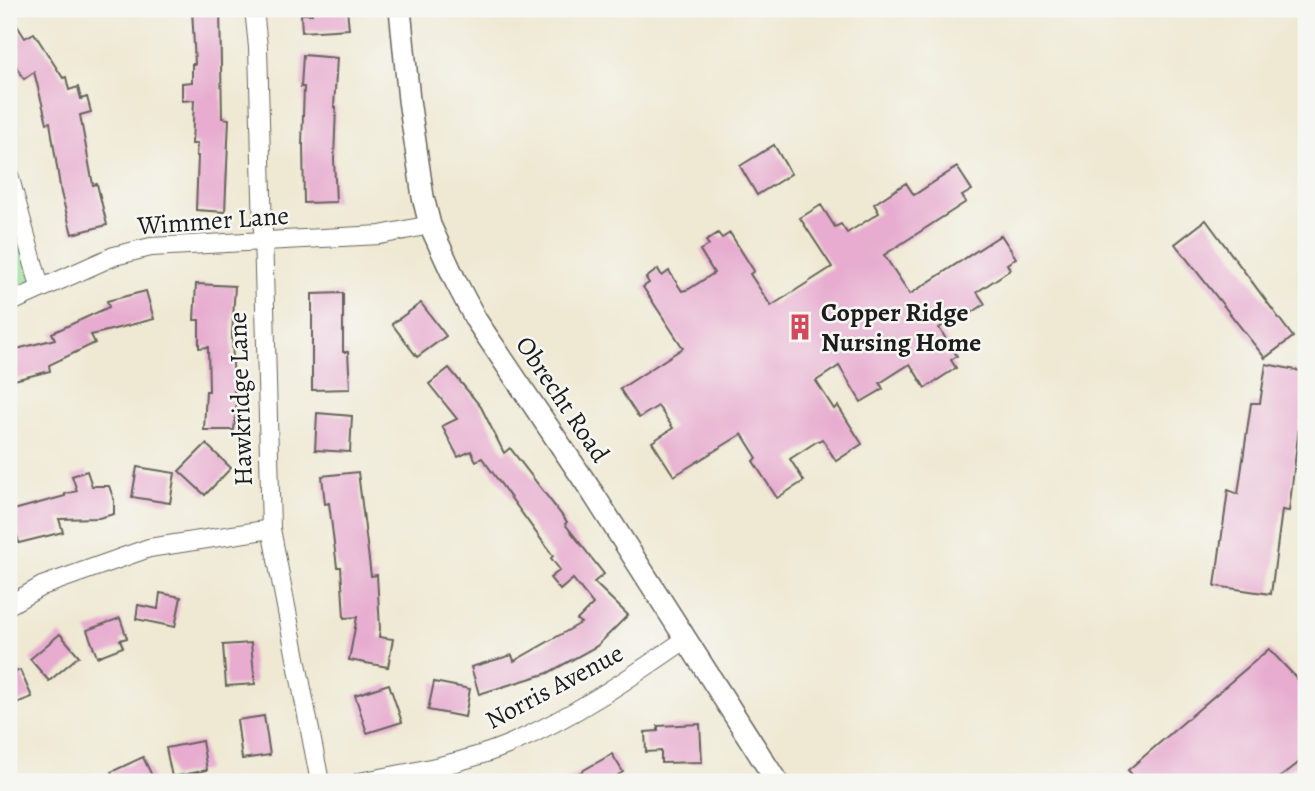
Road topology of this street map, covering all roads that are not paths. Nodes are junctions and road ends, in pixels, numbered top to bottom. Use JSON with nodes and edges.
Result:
{"nodes":[{"id":1,"x":254,"y":9,"type":"edge"},
{"id":2,"x":400,"y":9,"type":"edge"},
{"id":3,"x":9,"y":175,"type":"edge"},
{"id":4,"x":430,"y":225,"type":"junction"},
{"id":5,"x":261,"y":241,"type":"junction"},
{"id":6,"x":40,"y":287,"type":"junction"},
{"id":7,"x":9,"y":303,"type":"edge"},
{"id":8,"x":271,"y":529,"type":"junction"},
{"id":9,"x":9,"y":605,"type":"edge"},
{"id":10,"x":686,"y":639,"type":"junction"},
{"id":11,"x":320,"y":782,"type":"edge"},
{"id":12,"x":359,"y":782,"type":"edge"},
{"id":13,"x":777,"y":782,"type":"edge"}],
"edges":[{"from":1,"to":5,"type":"street","name":"Hawkridge Lane"},
{"from":2,"to":4,"type":"street","name":"Obrecht Road"},
{"from":3,"to":6,"type":"street"},
{"from":4,"to":5,"type":"street","name":"Wimmer Lane"},
{"from":4,"to":10,"type":"street","name":"Obrecht Road"},
{"from":5,"to":6,"type":"street","name":"Wimmer Lane"},
{"from":5,"to":8,"type":"street","name":"Hawkridge Lane"},
{"from":6,"to":7,"type":"street","name":"Wimmer Lane"},
{"from":8,"to":9,"type":"street"},
{"from":8,"to":11,"type":"street","name":"Hawkridge Lane"},
{"from":10,"to":12,"type":"street","name":"Norris Avenue"},
{"from":10,"to":13,"type":"street","name":"Obrecht Road"}]}
